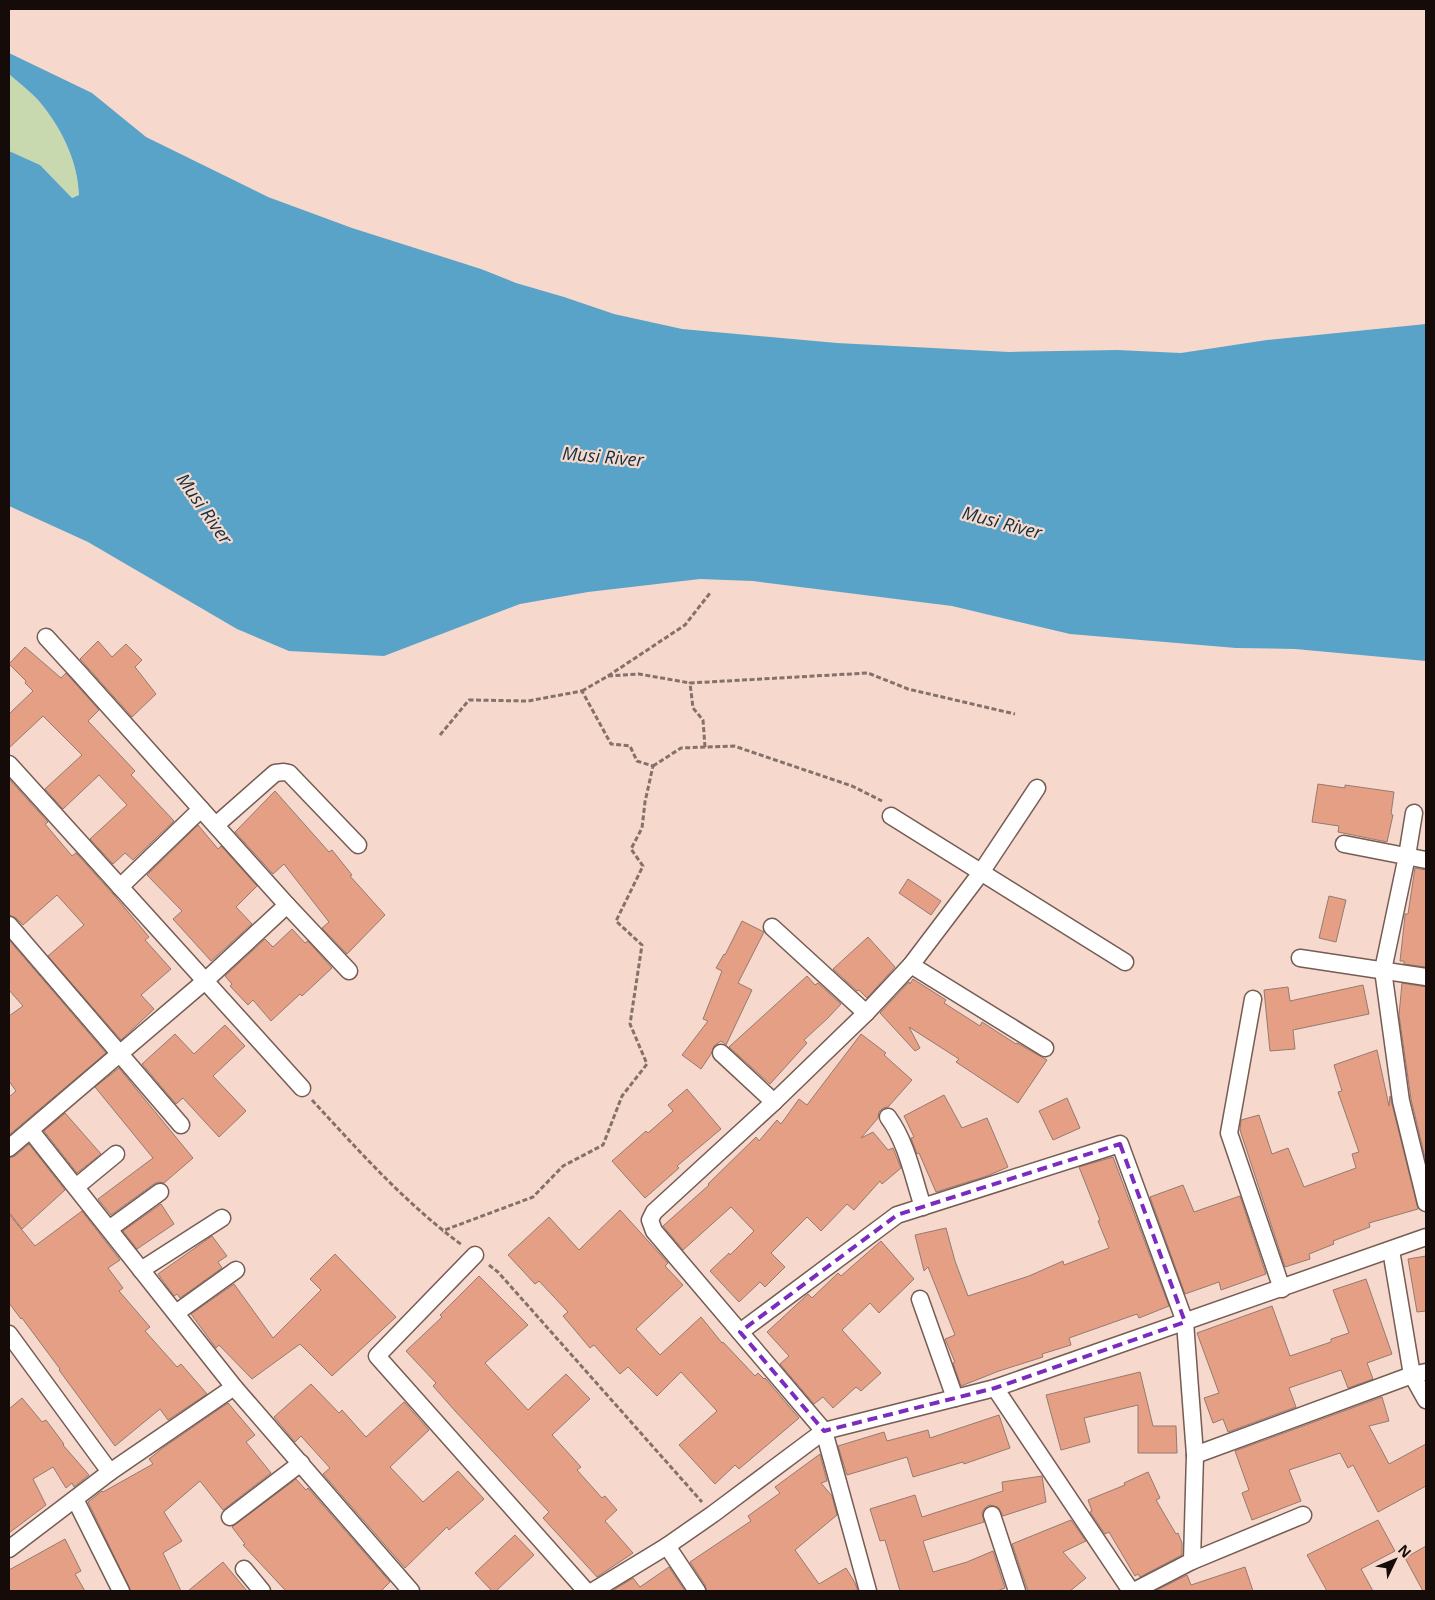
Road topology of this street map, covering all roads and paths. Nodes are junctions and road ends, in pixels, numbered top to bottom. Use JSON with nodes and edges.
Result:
{"nodes":[{"id":1,"x":710,"y":593,"type":"dead end"},
{"id":2,"x":46,"y":637,"type":"dead end"},
{"id":3,"x":608,"y":676,"type":"junction"},
{"id":4,"x":690,"y":683,"type":"junction"},
{"id":5,"x":582,"y":691,"type":"junction"},
{"id":6,"x":1015,"y":714,"type":"dead end"},
{"id":7,"x":440,"y":735,"type":"dead end"},
{"id":8,"x":705,"y":747,"type":"junction"},
{"id":9,"x":9,"y":764,"type":"edge"},
{"id":10,"x":653,"y":766,"type":"junction"},
{"id":11,"x":1037,"y":788,"type":"dead end"},
{"id":12,"x":201,"y":809,"type":"junction"},
{"id":13,"x":887,"y":809,"type":"joint"},
{"id":14,"x":1414,"y":813,"type":"dead end"},
{"id":15,"x":216,"y":825,"type":"junction"},
{"id":16,"x":1344,"y":844,"type":"dead end"},
{"id":17,"x":358,"y":845,"type":"dead end"},
{"id":18,"x":1407,"y":856,"type":"junction"},
{"id":19,"x":1426,"y":860,"type":"edge"},
{"id":20,"x":980,"y":874,"type":"junction"},
{"id":21,"x":120,"y":887,"type":"junction"},
{"id":22,"x":287,"y":905,"type":"junction"},
{"id":23,"x":10,"y":927,"type":"edge"},
{"id":24,"x":772,"y":927,"type":"dead end"},
{"id":25,"x":1300,"y":958,"type":"dead end"},
{"id":26,"x":1125,"y":962,"type":"dead end"},
{"id":27,"x":911,"y":965,"type":"junction"},
{"id":28,"x":1383,"y":970,"type":"junction"},
{"id":29,"x":349,"y":971,"type":"dead end"},
{"id":30,"x":1426,"y":977,"type":"edge"},
{"id":31,"x":205,"y":981,"type":"junction"},
{"id":32,"x":1253,"y":999,"type":"dead end"},
{"id":33,"x":866,"y":1013,"type":"junction"},
{"id":34,"x":1045,"y":1048,"type":"dead end"},
{"id":35,"x":721,"y":1053,"type":"dead end"},
{"id":36,"x":120,"y":1055,"type":"junction"},
{"id":37,"x":302,"y":1088,"type":"joint"},
{"id":38,"x":774,"y":1102,"type":"junction"},
{"id":39,"x":888,"y":1116,"type":"dead end"},
{"id":40,"x":181,"y":1125,"type":"dead end"},
{"id":41,"x":31,"y":1131,"type":"junction"},
{"id":42,"x":9,"y":1148,"type":"edge"},
{"id":43,"x":116,"y":1154,"type":"dead end"},
{"id":44,"x":76,"y":1187,"type":"junction"},
{"id":45,"x":160,"y":1192,"type":"dead end"},
{"id":46,"x":1426,"y":1203,"type":"edge"},
{"id":47,"x":924,"y":1207,"type":"junction"},
{"id":48,"x":222,"y":1218,"type":"dead end"},
{"id":49,"x":109,"y":1229,"type":"junction"},
{"id":50,"x":442,"y":1231,"type":"junction"},
{"id":51,"x":1426,"y":1237,"type":"edge"},
{"id":52,"x":1390,"y":1250,"type":"junction"},
{"id":53,"x":475,"y":1255,"type":"junction"},
{"id":54,"x":141,"y":1270,"type":"junction"},
{"id":55,"x":236,"y":1270,"type":"dead end"},
{"id":56,"x":1282,"y":1288,"type":"junction"},
{"id":57,"x":920,"y":1299,"type":"dead end"},
{"id":58,"x":176,"y":1313,"type":"junction"},
{"id":59,"x":1185,"y":1322,"type":"junction"},
{"id":60,"x":740,"y":1332,"type":"junction"},
{"id":61,"x":9,"y":1334,"type":"edge"},
{"id":62,"x":1419,"y":1374,"type":"edge"},
{"id":63,"x":234,"y":1387,"type":"junction"},
{"id":64,"x":994,"y":1388,"type":"junction"},
{"id":65,"x":955,"y":1398,"type":"junction"},
{"id":66,"x":1426,"y":1400,"type":"edge"},
{"id":67,"x":824,"y":1431,"type":"junction"},
{"id":68,"x":1195,"y":1455,"type":"junction"},
{"id":69,"x":301,"y":1463,"type":"junction"},
{"id":70,"x":110,"y":1472,"type":"junction"},
{"id":71,"x":75,"y":1499,"type":"junction"},
{"id":72,"x":713,"y":1514,"type":"junction"},
{"id":73,"x":992,"y":1515,"type":"dead end"},
{"id":74,"x":1303,"y":1516,"type":"dead end"},
{"id":75,"x":230,"y":1517,"type":"dead end"},
{"id":76,"x":668,"y":1546,"type":"junction"},
{"id":77,"x":9,"y":1549,"type":"edge"},
{"id":78,"x":1192,"y":1561,"type":"junction"},
{"id":79,"x":244,"y":1569,"type":"dead end"},
{"id":80,"x":121,"y":1591,"type":"edge"},
{"id":81,"x":262,"y":1591,"type":"edge"},
{"id":82,"x":411,"y":1591,"type":"edge"},
{"id":83,"x":586,"y":1591,"type":"edge"},
{"id":84,"x":593,"y":1591,"type":"edge"},
{"id":85,"x":697,"y":1591,"type":"edge"},
{"id":86,"x":868,"y":1591,"type":"edge"},
{"id":87,"x":1017,"y":1591,"type":"edge"},
{"id":88,"x":1130,"y":1591,"type":"edge"},
{"id":89,"x":1134,"y":1591,"type":"edge"}],
"edges":[{"from":1,"to":3,"type":"path"},
{"from":2,"to":12,"type":"street"},
{"from":3,"to":4,"type":"path"},
{"from":3,"to":5,"type":"path"},
{"from":4,"to":6,"type":"path"},
{"from":4,"to":8,"type":"path"},
{"from":5,"to":7,"type":"path"},
{"from":5,"to":10,"type":"path"},
{"from":8,"to":10,"type":"path"},
{"from":8,"to":13,"type":"path"},
{"from":9,"to":21,"type":"street"},
{"from":10,"to":50,"type":"path"},
{"from":11,"to":20,"type":"street"},
{"from":12,"to":15,"type":"street"},
{"from":12,"to":21,"type":"street"},
{"from":13,"to":20,"type":"street"},
{"from":14,"to":18,"type":"street"},
{"from":15,"to":17,"type":"street"},
{"from":15,"to":22,"type":"street"},
{"from":16,"to":18,"type":"street"},
{"from":18,"to":19,"type":"street"},
{"from":18,"to":28,"type":"street"},
{"from":20,"to":26,"type":"street"},
{"from":20,"to":27,"type":"street"},
{"from":21,"to":31,"type":"street"},
{"from":22,"to":29,"type":"street"},
{"from":22,"to":31,"type":"street"},
{"from":23,"to":36,"type":"street"},
{"from":24,"to":33,"type":"street"},
{"from":25,"to":28,"type":"street"},
{"from":27,"to":33,"type":"street"},
{"from":27,"to":34,"type":"street"},
{"from":28,"to":30,"type":"street"},
{"from":28,"to":46,"type":"street"},
{"from":31,"to":36,"type":"street"},
{"from":31,"to":37,"type":"street"},
{"from":32,"to":56,"type":"street"},
{"from":33,"to":38,"type":"street"},
{"from":35,"to":38,"type":"street"},
{"from":36,"to":40,"type":"street"},
{"from":36,"to":41,"type":"street"},
{"from":37,"to":50,"type":"path"},
{"from":38,"to":60,"type":"street"},
{"from":39,"to":47,"type":"street"},
{"from":41,"to":42,"type":"street"},
{"from":41,"to":44,"type":"street"},
{"from":43,"to":44,"type":"street"},
{"from":44,"to":49,"type":"street"},
{"from":45,"to":49,"type":"street"},
{"from":47,"to":59,"type":"street"},
{"from":47,"to":60,"type":"street"},
{"from":48,"to":54,"type":"street"},
{"from":49,"to":54,"type":"street"},
{"from":50,"to":53,"type":"path"},
{"from":51,"to":52,"type":"street"},
{"from":52,"to":56,"type":"street"},
{"from":52,"to":62,"type":"street"},
{"from":53,"to":72,"type":"path"},
{"from":53,"to":83,"type":"street"},
{"from":54,"to":58,"type":"street"},
{"from":55,"to":58,"type":"street"},
{"from":56,"to":59,"type":"street"},
{"from":57,"to":65,"type":"street"},
{"from":58,"to":63,"type":"street"},
{"from":59,"to":64,"type":"street"},
{"from":59,"to":68,"type":"street"},
{"from":60,"to":67,"type":"street"},
{"from":61,"to":70,"type":"street"},
{"from":62,"to":66,"type":"street"},
{"from":62,"to":68,"type":"street"},
{"from":63,"to":69,"type":"street"},
{"from":63,"to":70,"type":"street"},
{"from":64,"to":65,"type":"street"},
{"from":64,"to":88,"type":"street"},
{"from":65,"to":67,"type":"street"},
{"from":67,"to":72,"type":"street"},
{"from":67,"to":86,"type":"street"},
{"from":68,"to":78,"type":"street"},
{"from":69,"to":75,"type":"street"},
{"from":69,"to":82,"type":"street"},
{"from":70,"to":71,"type":"street"},
{"from":71,"to":77,"type":"street"},
{"from":71,"to":80,"type":"street"},
{"from":72,"to":76,"type":"street"},
{"from":73,"to":87,"type":"street"},
{"from":74,"to":78,"type":"street"},
{"from":76,"to":84,"type":"street"},
{"from":76,"to":85,"type":"street"},
{"from":78,"to":89,"type":"street"},
{"from":79,"to":81,"type":"street"}]}
